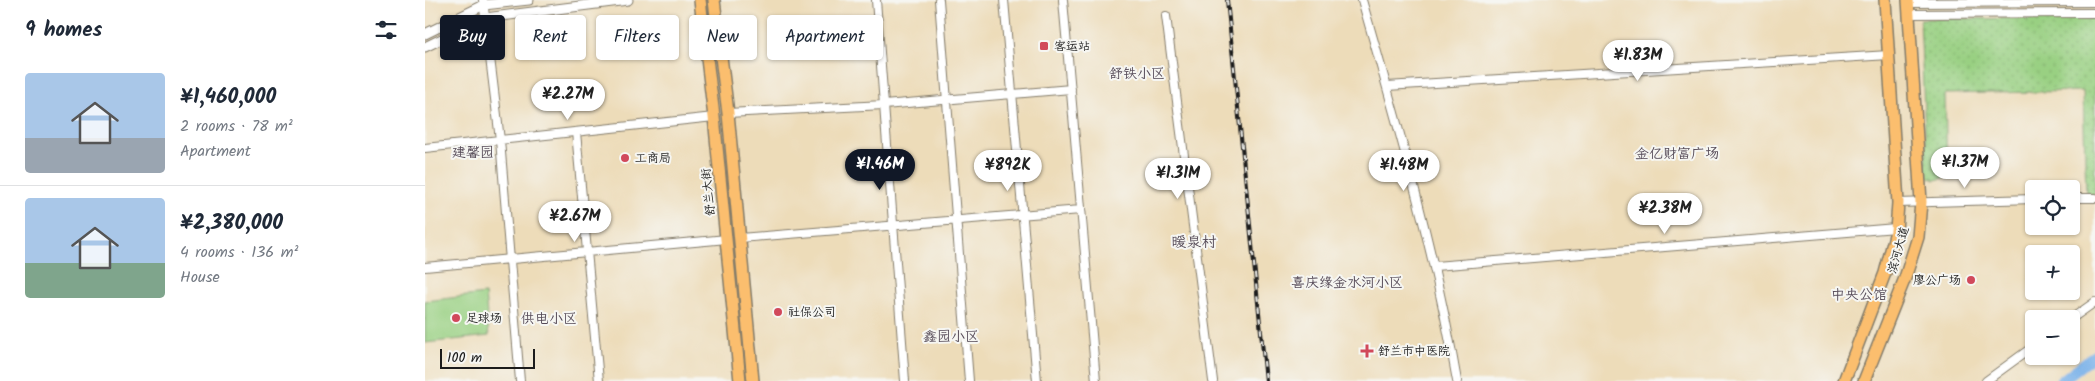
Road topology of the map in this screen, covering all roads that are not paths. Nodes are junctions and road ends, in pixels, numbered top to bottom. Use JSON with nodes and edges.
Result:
{"nodes":[{"id":1,"x":529,"y":0,"type":"edge"},
{"id":2,"x":628,"y":0,"type":"edge"},
{"id":3,"x":700,"y":0,"type":"edge"},
{"id":4,"x":714,"y":0,"type":"edge"},
{"id":5,"x":876,"y":0,"type":"edge"},
{"id":6,"x":939,"y":0,"type":"edge"},
{"id":7,"x":1004,"y":0,"type":"edge"},
{"id":8,"x":1063,"y":0,"type":"edge"},
{"id":9,"x":1362,"y":0,"type":"edge"},
{"id":10,"x":1885,"y":0,"type":"edge"},
{"id":11,"x":2010,"y":1,"type":"edge"},
{"id":12,"x":2095,"y":2,"type":"edge"},
{"id":13,"x":483,"y":3,"type":"edge"},
{"id":14,"x":1908,"y":6,"type":"edge"},
{"id":15,"x":2095,"y":13,"type":"edge"},
{"id":16,"x":2010,"y":14,"type":"junction"},
{"id":17,"x":505,"y":15,"type":"edge"},
{"id":18,"x":1166,"y":16,"type":"dead end"},
{"id":19,"x":425,"y":34,"type":"edge"},
{"id":20,"x":440,"y":40,"type":"edge"},
{"id":21,"x":425,"y":47,"type":"edge"},
{"id":22,"x":1889,"y":55,"type":"junction"},
{"id":23,"x":490,"y":60,"type":"edge"},
{"id":24,"x":1387,"y":86,"type":"junction"},
{"id":25,"x":1071,"y":89,"type":"junction"},
{"id":26,"x":1011,"y":94,"type":"junction"},
{"id":27,"x":946,"y":100,"type":"junction"},
{"id":28,"x":884,"y":105,"type":"junction"},
{"id":29,"x":728,"y":113,"type":"junction"},
{"id":30,"x":714,"y":117,"type":"junction"},
{"id":31,"x":576,"y":132,"type":"junction"},
{"id":32,"x":500,"y":140,"type":"junction"},
{"id":33,"x":425,"y":148,"type":"edge"},
{"id":34,"x":2080,"y":198,"type":"edge"},
{"id":35,"x":2095,"y":198,"type":"edge"},
{"id":36,"x":2025,"y":199,"type":"edge"},
{"id":37,"x":1921,"y":202,"type":"junction"},
{"id":38,"x":1898,"y":203,"type":"junction"},
{"id":39,"x":1081,"y":210,"type":"junction"},
{"id":40,"x":1021,"y":214,"type":"junction"},
{"id":41,"x":955,"y":220,"type":"junction"},
{"id":42,"x":893,"y":225,"type":"junction"},
{"id":43,"x":1897,"y":228,"type":"junction"},
{"id":44,"x":740,"y":238,"type":"junction"},
{"id":45,"x":727,"y":239,"type":"junction"},
{"id":46,"x":587,"y":253,"type":"junction"},
{"id":47,"x":510,"y":259,"type":"junction"},
{"id":48,"x":1435,"y":266,"type":"junction"},
{"id":49,"x":425,"y":267,"type":"edge"},
{"id":50,"x":2095,"y":302,"type":"edge"},
{"id":51,"x":2080,"y":313,"type":"edge"},
{"id":52,"x":2025,"y":353,"type":"edge"},
{"id":53,"x":520,"y":381,"type":"edge"},
{"id":54,"x":599,"y":381,"type":"edge"},
{"id":55,"x":740,"y":381,"type":"edge"},
{"id":56,"x":753,"y":381,"type":"edge"},
{"id":57,"x":905,"y":381,"type":"edge"},
{"id":58,"x":969,"y":381,"type":"edge"},
{"id":59,"x":1037,"y":381,"type":"edge"},
{"id":60,"x":1096,"y":381,"type":"edge"},
{"id":61,"x":1213,"y":381,"type":"edge"},
{"id":62,"x":1457,"y":381,"type":"edge"},
{"id":63,"x":1844,"y":381,"type":"edge"},
{"id":64,"x":1864,"y":381,"type":"edge"},
{"id":65,"x":1986,"y":381,"type":"edge"}],
"edges":[{"from":1,"to":13,"type":"street"},
{"from":2,"to":17,"type":"street"},
{"from":3,"to":30,"type":"main road","name":"舒兰大街"},
{"from":4,"to":29,"type":"main road"},
{"from":5,"to":28,"type":"street"},
{"from":6,"to":27,"type":"street"},
{"from":7,"to":26,"type":"street"},
{"from":8,"to":25,"type":"street"},
{"from":9,"to":24,"type":"street"},
{"from":10,"to":22,"type":"main road","name":"滨河大道"},
{"from":11,"to":12,"type":"street"},
{"from":11,"to":14,"type":"street"},
{"from":11,"to":16,"type":"street"},
{"from":13,"to":19,"type":"street"},
{"from":14,"to":16,"type":"street"},
{"from":14,"to":37,"type":"main road","name":"滨河大道"},
{"from":15,"to":16,"type":"street"},
{"from":18,"to":61,"type":"street"},
{"from":20,"to":21,"type":"street"},
{"from":22,"to":24,"type":"street"},
{"from":22,"to":38,"type":"main road","name":"滨河大道"},
{"from":23,"to":32,"type":"street"},
{"from":24,"to":48,"type":"street"},
{"from":25,"to":26,"type":"street"},
{"from":25,"to":39,"type":"street"},
{"from":26,"to":27,"type":"street"},
{"from":26,"to":40,"type":"street"},
{"from":27,"to":28,"type":"street"},
{"from":27,"to":41,"type":"street"},
{"from":28,"to":29,"type":"street"},
{"from":28,"to":42,"type":"street"},
{"from":29,"to":44,"type":"main road"},
{"from":30,"to":31,"type":"street"},
{"from":30,"to":45,"type":"main road","name":"舒兰大街"},
{"from":31,"to":32,"type":"street"},
{"from":31,"to":46,"type":"street"},
{"from":32,"to":33,"type":"street"},
{"from":32,"to":47,"type":"street"},
{"from":34,"to":35,"type":"street"},
{"from":36,"to":37,"type":"street"},
{"from":37,"to":38,"type":"street"},
{"from":37,"to":64,"type":"main road","name":"滨河大道"},
{"from":38,"to":43,"type":"main road","name":"滨河大道"},
{"from":39,"to":40,"type":"street"},
{"from":39,"to":60,"type":"street"},
{"from":40,"to":41,"type":"street"},
{"from":40,"to":59,"type":"street"},
{"from":41,"to":42,"type":"street"},
{"from":41,"to":58,"type":"street"},
{"from":42,"to":44,"type":"street"},
{"from":42,"to":57,"type":"street"},
{"from":43,"to":48,"type":"street"},
{"from":43,"to":63,"type":"main road","name":"滨河大道"},
{"from":44,"to":56,"type":"main road"},
{"from":45,"to":46,"type":"street"},
{"from":45,"to":55,"type":"main road","name":"舒兰大街"},
{"from":46,"to":47,"type":"street"},
{"from":46,"to":54,"type":"street"},
{"from":47,"to":49,"type":"street"},
{"from":47,"to":53,"type":"street"},
{"from":48,"to":62,"type":"street"},
{"from":50,"to":51,"type":"street"},
{"from":52,"to":65,"type":"street"}]}
